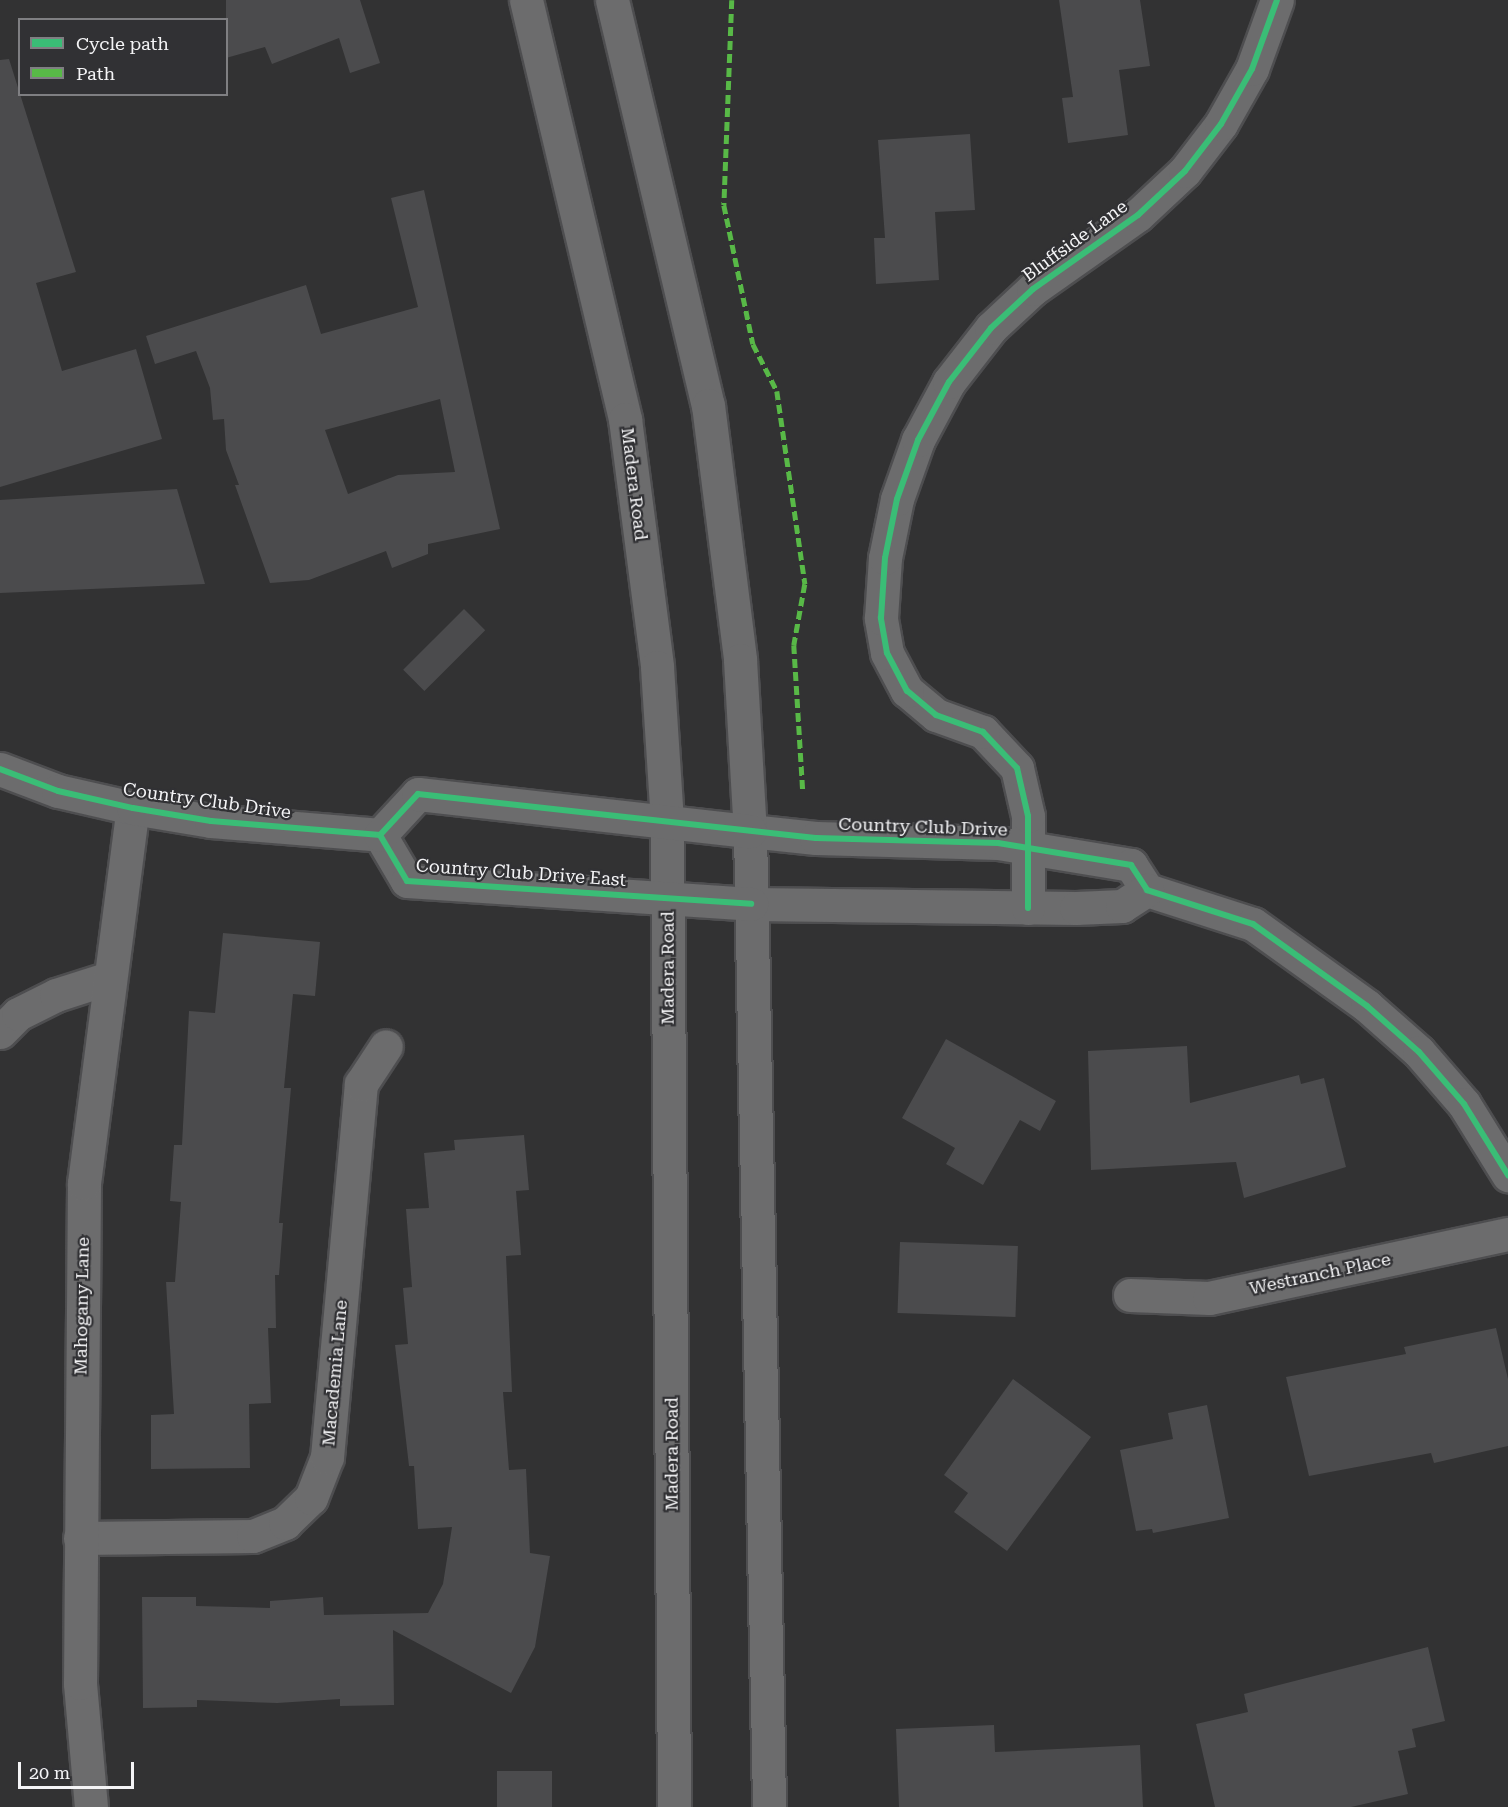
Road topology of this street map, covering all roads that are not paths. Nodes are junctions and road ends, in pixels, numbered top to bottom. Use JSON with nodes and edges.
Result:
{"nodes":[{"id":1,"x":526,"y":0,"type":"edge"},
{"id":2,"x":612,"y":0,"type":"edge"},
{"id":3,"x":1277,"y":0,"type":"edge"},
{"id":4,"x":0,"y":769,"type":"edge"},
{"id":5,"x":133,"y":808,"type":"junction"},
{"id":6,"x":667,"y":822,"type":"junction"},
{"id":7,"x":750,"y":831,"type":"junction"},
{"id":8,"x":380,"y":836,"type":"junction"},
{"id":9,"x":1030,"y":848,"type":"junction"},
{"id":10,"x":1147,"y":890,"type":"junction"},
{"id":11,"x":667,"y":899,"type":"junction"},
{"id":12,"x":751,"y":904,"type":"junction"},
{"id":13,"x":1028,"y":908,"type":"junction"},
{"id":14,"x":109,"y":978,"type":"junction"},
{"id":15,"x":0,"y":1032,"type":"edge"},
{"id":16,"x":386,"y":1046,"type":"dead end"},
{"id":17,"x":1508,"y":1175,"type":"edge"},
{"id":18,"x":1508,"y":1234,"type":"edge"},
{"id":19,"x":1130,"y":1295,"type":"dead end"},
{"id":20,"x":80,"y":1538,"type":"junction"},
{"id":21,"x":91,"y":1807,"type":"edge"},
{"id":22,"x":674,"y":1807,"type":"edge"},
{"id":23,"x":769,"y":1807,"type":"edge"}],
"edges":[{"from":1,"to":6,"type":"street","name":"Madera Road"},
{"from":2,"to":7,"type":"street"},
{"from":3,"to":9,"type":"street","name":"Bluffside Lane"},
{"from":4,"to":5,"type":"street","name":"Country Club Drive"},
{"from":5,"to":8,"type":"street","name":"Country Club Drive"},
{"from":5,"to":14,"type":"street","name":"Mahogany Lane"},
{"from":6,"to":7,"type":"street"},
{"from":6,"to":8,"type":"street"},
{"from":6,"to":11,"type":"street","name":"Madera Road"},
{"from":7,"to":9,"type":"street","name":"Country Club Drive"},
{"from":7,"to":12,"type":"street"},
{"from":8,"to":11,"type":"street","name":"Country Club Drive East"},
{"from":9,"to":10,"type":"street","name":"Country Club Drive"},
{"from":9,"to":13,"type":"street","name":"Bluffside Lane"},
{"from":10,"to":13,"type":"street"},
{"from":10,"to":17,"type":"street"},
{"from":11,"to":12,"type":"street","name":"Country Club Drive East"},
{"from":11,"to":22,"type":"street","name":"Madera Road"},
{"from":12,"to":13,"type":"street"},
{"from":12,"to":23,"type":"street"},
{"from":14,"to":15,"type":"street"},
{"from":14,"to":20,"type":"street","name":"Mahogany Lane"},
{"from":16,"to":20,"type":"street","name":"Macademia Lane"},
{"from":18,"to":19,"type":"street","name":"Westranch Place"},
{"from":20,"to":21,"type":"street","name":"Mahogany Lane"}]}
